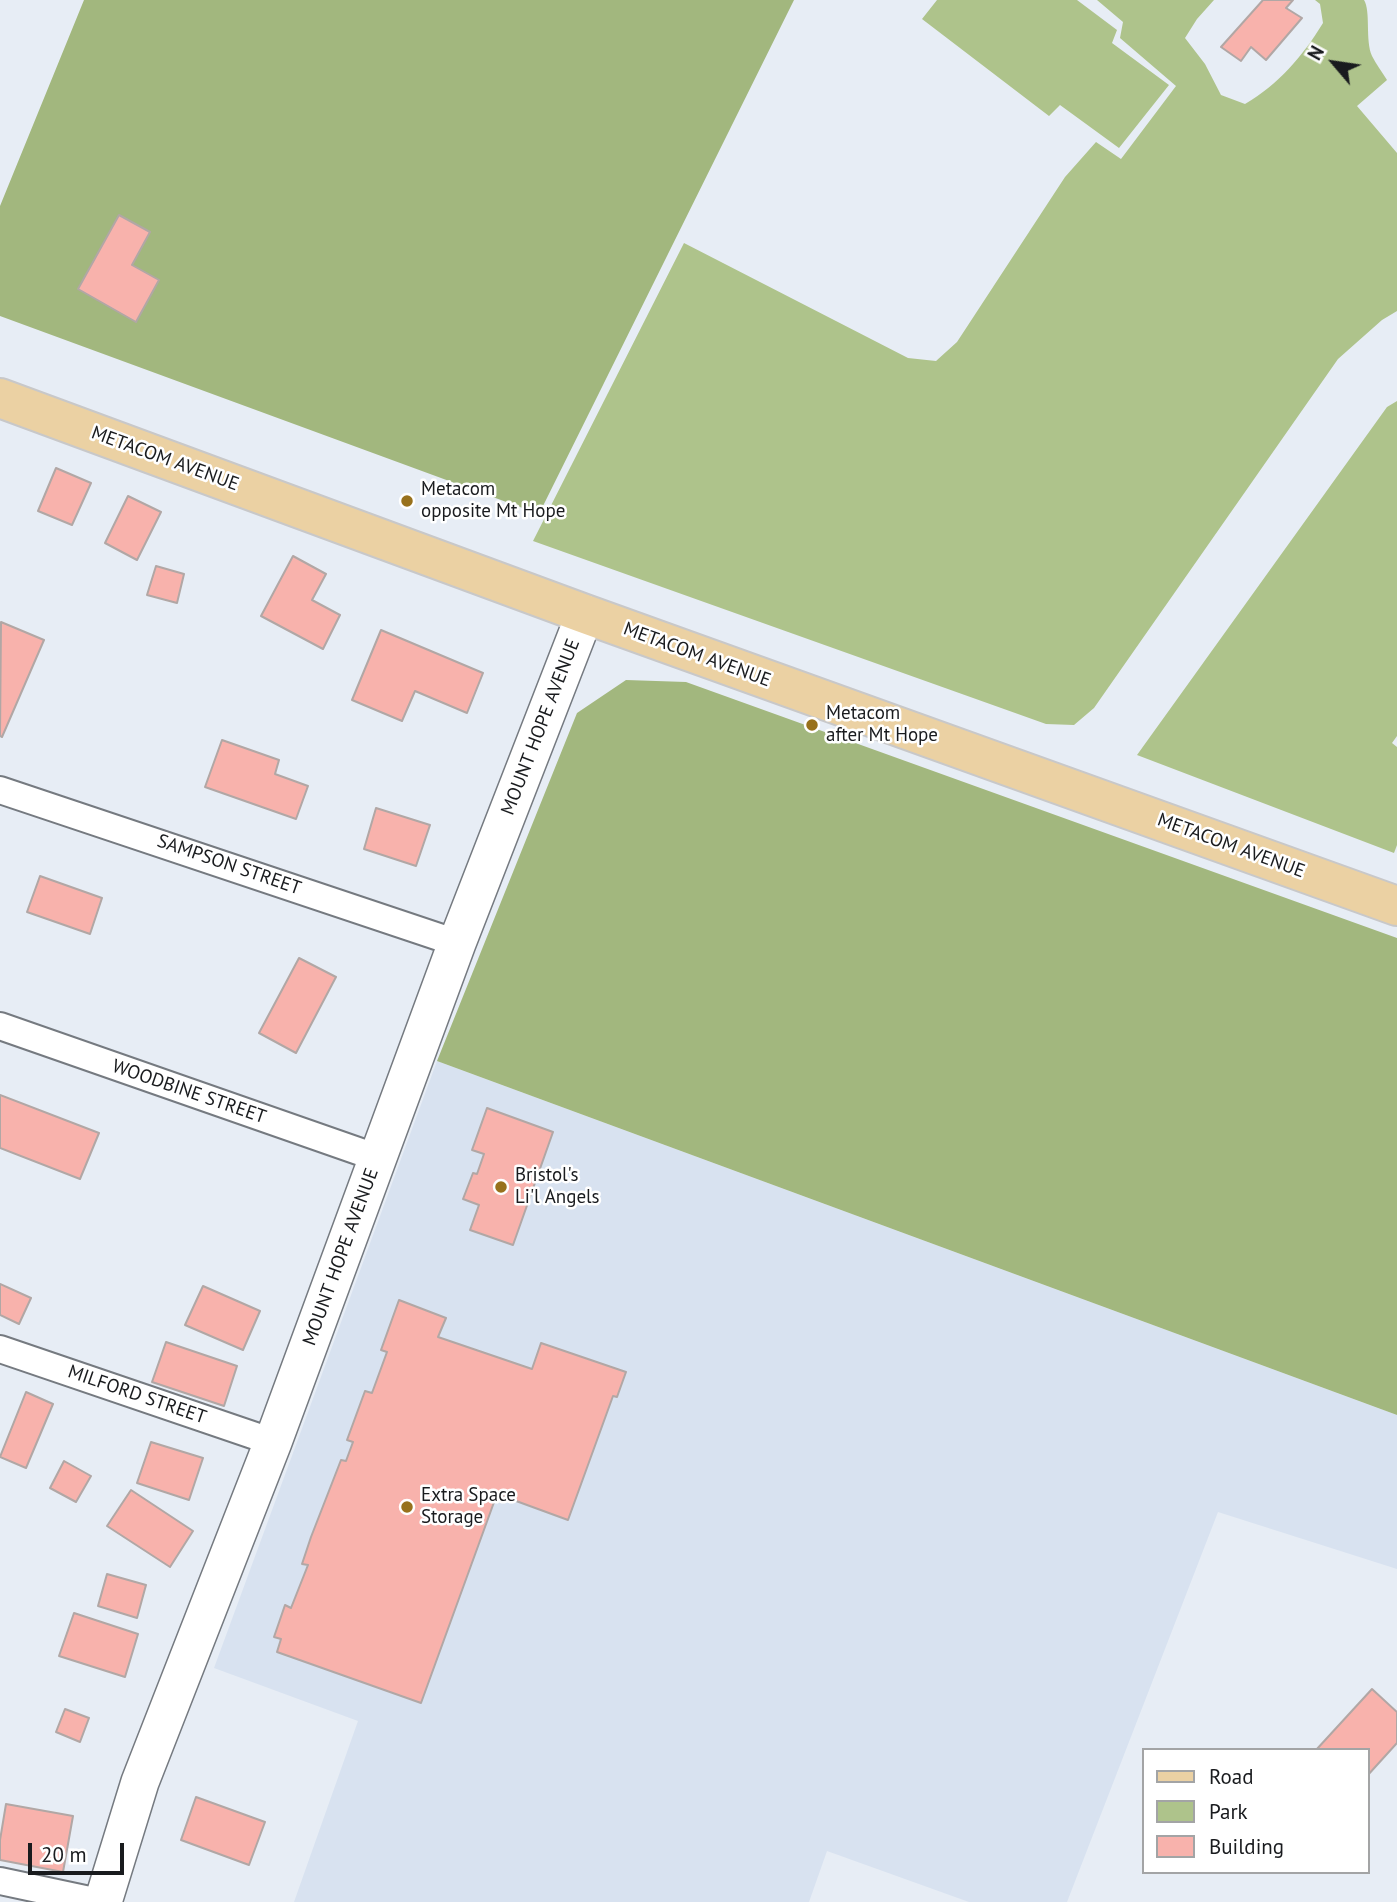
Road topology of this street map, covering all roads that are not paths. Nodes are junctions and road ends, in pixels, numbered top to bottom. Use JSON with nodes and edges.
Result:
{"nodes":[{"id":1,"x":0,"y":398,"type":"edge"},
{"id":2,"x":585,"y":614,"type":"junction"},
{"id":3,"x":0,"y":789,"type":"edge"},
{"id":4,"x":1397,"y":906,"type":"edge"},
{"id":5,"x":457,"y":943,"type":"junction"},
{"id":6,"x":0,"y":1026,"type":"edge"},
{"id":7,"x":378,"y":1158,"type":"junction"},
{"id":8,"x":0,"y":1349,"type":"edge"},
{"id":9,"x":273,"y":1442,"type":"junction"},
{"id":10,"x":0,"y":1881,"type":"edge"},
{"id":11,"x":101,"y":1902,"type":"edge"}],
"edges":[{"from":1,"to":2,"type":"main road","name":"METACOM AVENUE"},
{"from":2,"to":4,"type":"main road","name":"METACOM AVENUE"},
{"from":2,"to":5,"type":"street","name":"MOUNT HOPE AVENUE"},
{"from":3,"to":5,"type":"street","name":"SAMPSON STREET"},
{"from":5,"to":7,"type":"street","name":"MOUNT HOPE AVENUE"},
{"from":6,"to":7,"type":"street","name":"WOODBINE STREET"},
{"from":7,"to":9,"type":"street","name":"MOUNT HOPE AVENUE"},
{"from":8,"to":9,"type":"street","name":"MILFORD STREET"},
{"from":9,"to":11,"type":"street","name":"MOUNT HOPE AVENUE"},
{"from":10,"to":11,"type":"street"}]}
